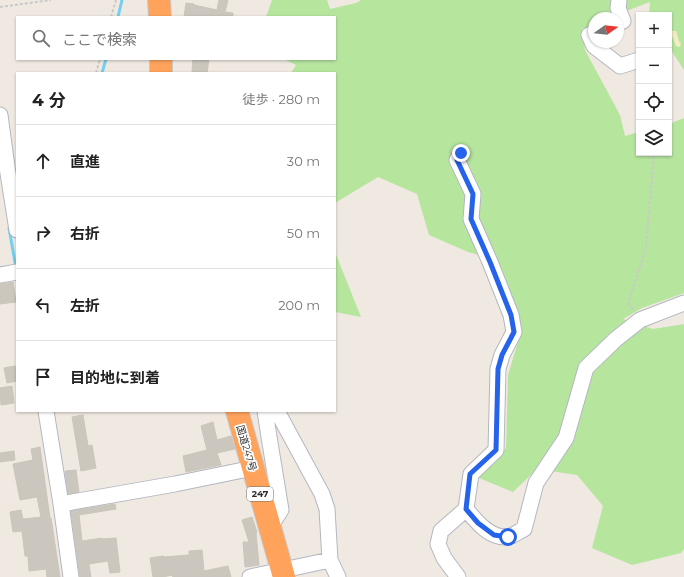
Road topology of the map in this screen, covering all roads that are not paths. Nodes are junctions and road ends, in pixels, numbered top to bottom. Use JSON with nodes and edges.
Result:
{"nodes":[{"id":1,"x":159,"y":0,"type":"edge"},
{"id":2,"x":619,"y":0,"type":"edge"},
{"id":3,"x":619,"y":12,"type":"edge"},
{"id":4,"x":160,"y":16,"type":"edge"},
{"id":5,"x":597,"y":48,"type":"edge"},
{"id":6,"x":161,"y":60,"type":"edge"},
{"id":7,"x":636,"y":61,"type":"edge"},
{"id":8,"x":161,"y":72,"type":"edge"},
{"id":9,"x":0,"y":115,"type":"edge"},
{"id":10,"x":461,"y":153,"type":"dead end"},
{"id":11,"x":8,"y":167,"type":"edge"},
{"id":12,"x":16,"y":223,"type":"edge"},
{"id":13,"x":684,"y":303,"type":"edge"},
{"id":14,"x":46,"y":412,"type":"edge"},
{"id":15,"x":237,"y":412,"type":"edge"},
{"id":16,"x":265,"y":412,"type":"edge"},
{"id":17,"x":278,"y":412,"type":"edge"},
{"id":18,"x":253,"y":468,"type":"junction"},
{"id":19,"x":61,"y":504,"type":"junction"},
{"id":20,"x":466,"y":509,"type":"junction"},
{"id":21,"x":270,"y":527,"type":"junction"},
{"id":22,"x":330,"y":560,"type":"junction"},
{"id":23,"x":283,"y":574,"type":"edge"},
{"id":24,"x":71,"y":575,"type":"edge"},
{"id":25,"x":250,"y":577,"type":"edge"},
{"id":26,"x":338,"y":577,"type":"edge"},
{"id":27,"x":458,"y":577,"type":"edge"}],
"edges":[{"from":1,"to":4,"type":"highway"},
{"from":2,"to":3,"type":"street"},
{"from":5,"to":7,"type":"street"},
{"from":6,"to":8,"type":"highway"},
{"from":9,"to":11,"type":"street"},
{"from":10,"to":20,"type":"street"},
{"from":11,"to":12,"type":"street"},
{"from":13,"to":20,"type":"street"},
{"from":14,"to":19,"type":"street"},
{"from":15,"to":18,"type":"highway","name":"国道247号","number":"247"},
{"from":16,"to":21,"type":"street"},
{"from":17,"to":22,"type":"street"},
{"from":18,"to":19,"type":"street"},
{"from":18,"to":21,"type":"highway","name":"国道247号","number":"247"},
{"from":19,"to":24,"type":"street"},
{"from":20,"to":27,"type":"street"},
{"from":21,"to":23,"type":"highway","name":"国道247号","number":"247"},
{"from":22,"to":23,"type":"street"},
{"from":22,"to":26,"type":"street"},
{"from":23,"to":25,"type":"street"}]}
